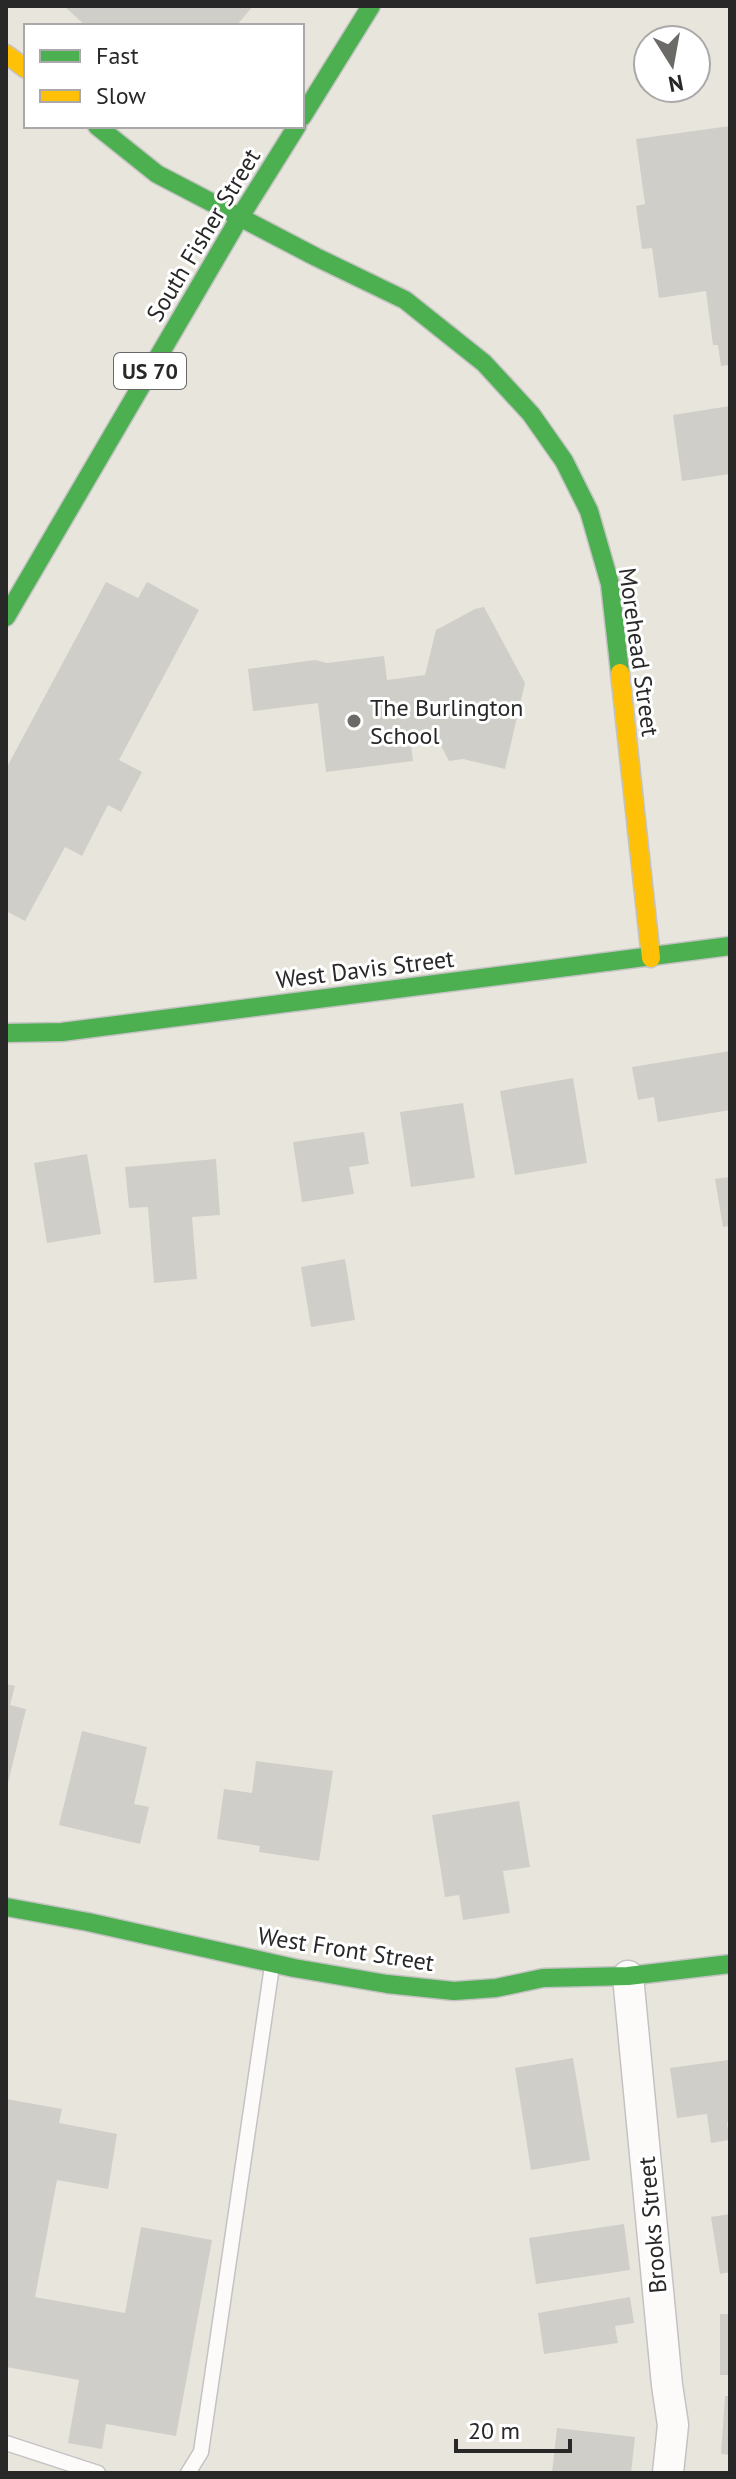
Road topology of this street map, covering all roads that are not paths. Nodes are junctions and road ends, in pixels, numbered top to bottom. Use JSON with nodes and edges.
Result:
{"nodes":[{"id":1,"x":371,"y":6,"type":"edge"},
{"id":2,"x":6,"y":54,"type":"edge"},
{"id":3,"x":24,"y":68,"type":"edge"},
{"id":4,"x":304,"y":114,"type":"edge"},
{"id":5,"x":100,"y":128,"type":"edge"},
{"id":6,"x":296,"y":128,"type":"edge"},
{"id":7,"x":240,"y":217,"type":"junction"},
{"id":8,"x":6,"y":617,"type":"edge"},
{"id":9,"x":730,"y":946,"type":"edge"},
{"id":10,"x":651,"y":958,"type":"junction"},
{"id":11,"x":6,"y":1033,"type":"edge"},
{"id":12,"x":6,"y":1907,"type":"edge"},
{"id":13,"x":272,"y":1963,"type":"junction"},
{"id":14,"x":730,"y":1964,"type":"edge"},
{"id":15,"x":628,"y":1976,"type":"junction"},
{"id":16,"x":6,"y":2443,"type":"edge"},
{"id":17,"x":98,"y":2473,"type":"edge"},
{"id":18,"x":188,"y":2473,"type":"edge"},
{"id":19,"x":668,"y":2473,"type":"edge"}],
"edges":[{"from":1,"to":4,"type":"street"},
{"from":2,"to":3,"type":"street"},
{"from":5,"to":7,"type":"street","name":"Morehead Street"},
{"from":6,"to":7,"type":"street","name":"South Fisher Street","number":"US 70"},
{"from":7,"to":8,"type":"street","name":"South Fisher Street","number":"US 70"},
{"from":7,"to":10,"type":"street","name":"Morehead Street"},
{"from":9,"to":10,"type":"street","name":"West Davis Street"},
{"from":10,"to":11,"type":"street","name":"West Davis Street"},
{"from":12,"to":13,"type":"street","name":"West Front Street"},
{"from":13,"to":15,"type":"street","name":"West Front Street"},
{"from":13,"to":18,"type":"lane"},
{"from":14,"to":15,"type":"street","name":"West Front Street"},
{"from":15,"to":19,"type":"street","name":"Brooks Street"},
{"from":16,"to":17,"type":"lane"}]}
